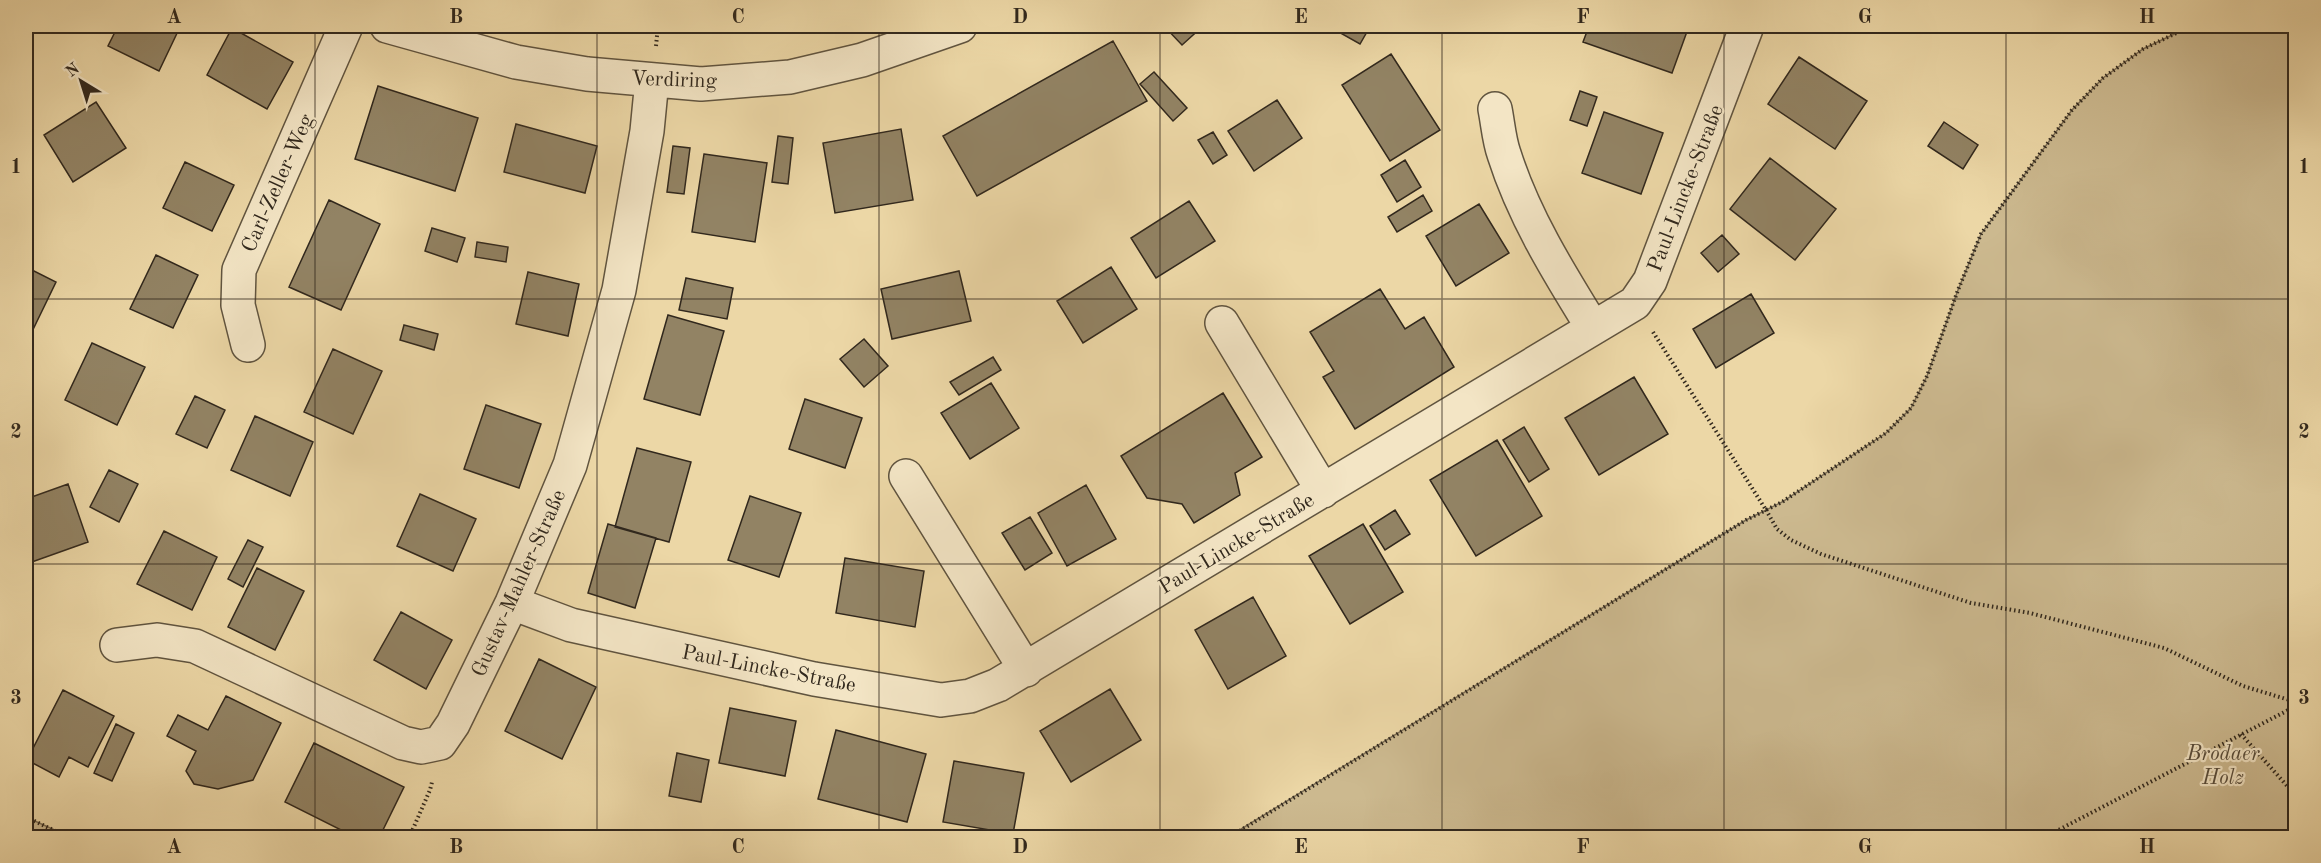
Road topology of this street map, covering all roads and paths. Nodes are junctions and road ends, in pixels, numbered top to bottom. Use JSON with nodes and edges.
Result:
{"nodes":[{"id":1,"x":346,"y":26,"type":"edge"},
{"id":2,"x":387,"y":26,"type":"edge"},
{"id":3,"x":960,"y":26,"type":"edge"},
{"id":4,"x":1747,"y":26,"type":"edge"},
{"id":5,"x":2191,"y":26,"type":"edge"},
{"id":6,"x":652,"y":80,"type":"junction"},
{"id":7,"x":1495,"y":109,"type":"dead end"},
{"id":8,"x":1635,"y":303,"type":"junction"},
{"id":9,"x":1222,"y":323,"type":"dead end"},
{"id":10,"x":1593,"y":328,"type":"junction"},
{"id":11,"x":248,"y":345,"type":"dead end"},
{"id":12,"x":906,"y":476,"type":"dead end"},
{"id":13,"x":1323,"y":491,"type":"junction"},
{"id":14,"x":1766,"y":510,"type":"junction"},
{"id":15,"x":512,"y":603,"type":"junction"},
{"id":16,"x":117,"y":645,"type":"dead end"},
{"id":17,"x":1026,"y":670,"type":"junction"},
{"id":18,"x":2295,"y":704,"type":"edge"},
{"id":19,"x":2241,"y":734,"type":"junction"},
{"id":20,"x":440,"y":743,"type":"junction"},
{"id":21,"x":2295,"y":796,"type":"edge"},
{"id":22,"x":26,"y":817,"type":"edge"},
{"id":23,"x":70,"y":837,"type":"edge"},
{"id":24,"x":409,"y":837,"type":"edge"},
{"id":25,"x":1228,"y":837,"type":"edge"},
{"id":26,"x":2043,"y":837,"type":"edge"}],
"edges":[{"from":1,"to":11,"type":"street","name":"Carl-Zeller-Weg"},
{"from":2,"to":6,"type":"street","name":"Verdiring"},
{"from":3,"to":6,"type":"street","name":"Verdiring"},
{"from":4,"to":8,"type":"street","name":"Paul-Lincke-Straße"},
{"from":5,"to":14,"type":"path"},
{"from":6,"to":15,"type":"street","name":"Gustav-Mahler-Straße"},
{"from":7,"to":10,"type":"street"},
{"from":8,"to":10,"type":"street","name":"Paul-Lincke-Straße"},
{"from":8,"to":14,"type":"path"},
{"from":9,"to":13,"type":"street","name":"Paul-Lincke-Straße"},
{"from":10,"to":13,"type":"street","name":"Paul-Lincke-Straße"},
{"from":12,"to":17,"type":"street"},
{"from":13,"to":17,"type":"street","name":"Paul-Lincke-Straße"},
{"from":14,"to":18,"type":"path"},
{"from":14,"to":25,"type":"path"},
{"from":15,"to":17,"type":"street","name":"Paul-Lincke-Straße"},
{"from":15,"to":20,"type":"street","name":"Gustav-Mahler-Straße"},
{"from":16,"to":20,"type":"street"},
{"from":18,"to":19,"type":"path"},
{"from":19,"to":21,"type":"path"},
{"from":19,"to":26,"type":"path"},
{"from":20,"to":24,"type":"path"},
{"from":22,"to":23,"type":"path"}]}
